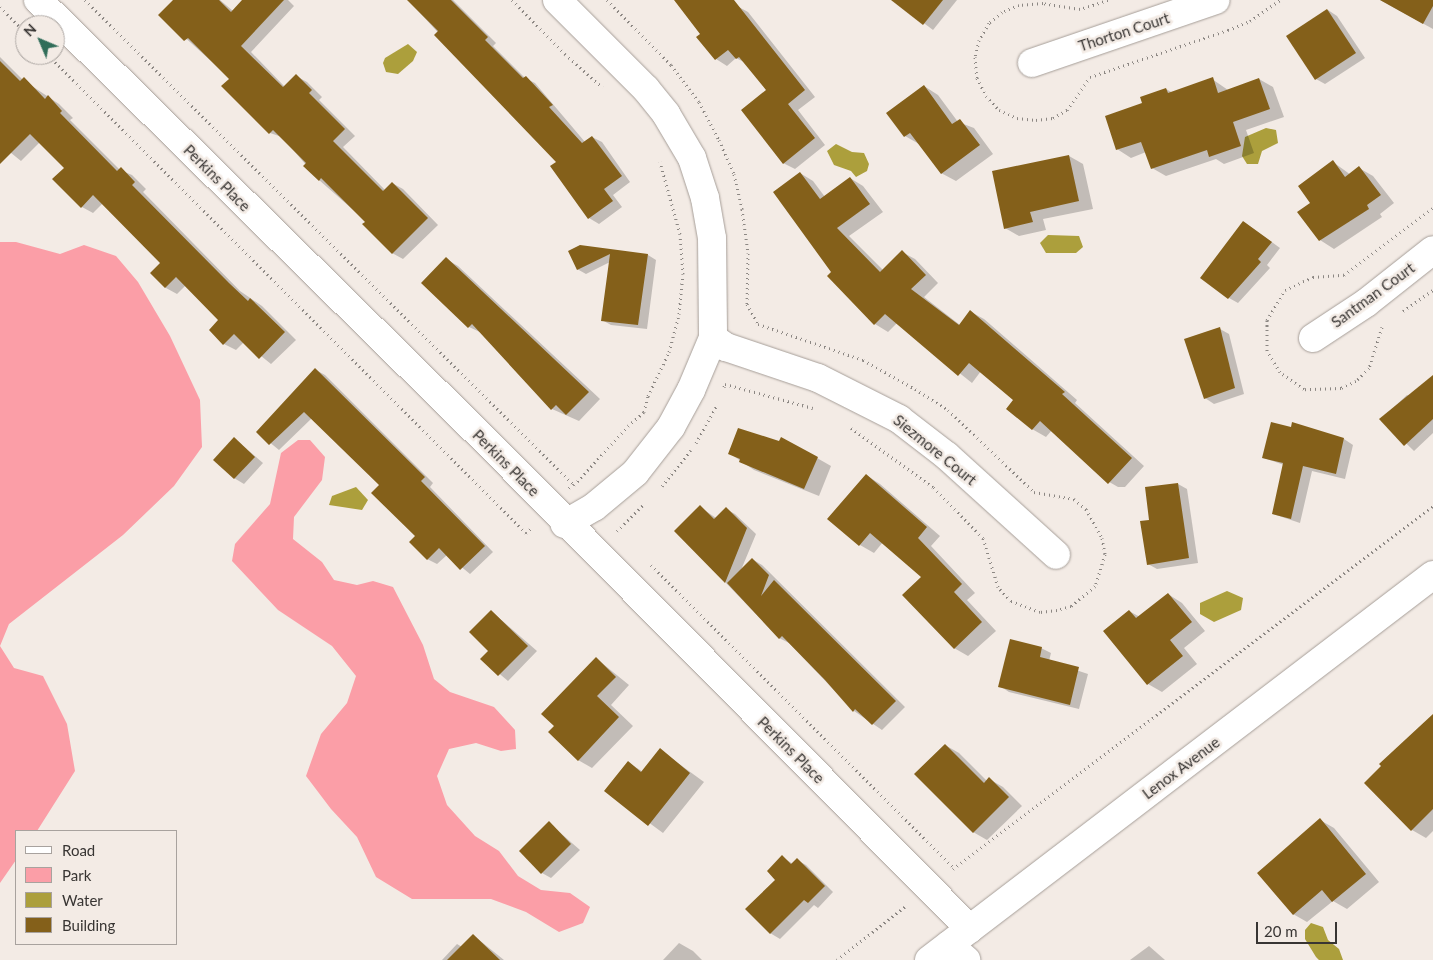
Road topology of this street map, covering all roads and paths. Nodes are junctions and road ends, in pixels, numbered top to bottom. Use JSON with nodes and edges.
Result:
{"nodes":[{"id":1,"x":38,"y":0,"type":"edge"},
{"id":2,"x":86,"y":0,"type":"edge"},
{"id":3,"x":512,"y":0,"type":"edge"},
{"id":4,"x":557,"y":0,"type":"edge"},
{"id":5,"x":1216,"y":0,"type":"edge"},
{"id":6,"x":0,"y":7,"type":"edge"},
{"id":7,"x":15,"y":22,"type":"edge"},
{"id":8,"x":1032,"y":63,"type":"dead end"},
{"id":9,"x":58,"y":65,"type":"edge"},
{"id":10,"x":605,"y":89,"type":"dead end"},
{"id":11,"x":658,"y":155,"type":"dead end"},
{"id":12,"x":1433,"y":250,"type":"edge"},
{"id":13,"x":713,"y":338,"type":"junction"},
{"id":14,"x":1313,"y":338,"type":"dead end"},
{"id":15,"x":573,"y":484,"type":"junction"},
{"id":16,"x":594,"y":506,"type":"junction"},
{"id":17,"x":1433,"y":506,"type":"edge"},
{"id":18,"x":558,"y":516,"type":"junction"},
{"id":19,"x":622,"y":536,"type":"dead end"},
{"id":20,"x":1056,"y":555,"type":"dead end"},
{"id":21,"x":646,"y":560,"type":"dead end"},
{"id":22,"x":1433,"y":575,"type":"edge"},
{"id":23,"x":954,"y":868,"type":"junction"},
{"id":24,"x":930,"y":889,"type":"junction"},
{"id":25,"x":953,"y":948,"type":"edge"},
{"id":26,"x":837,"y":960,"type":"edge"}],
"edges":[{"from":1,"to":18,"type":"street","name":"Perkins Place"},
{"from":2,"to":15,"type":"path"},
{"from":3,"to":10,"type":"path"},
{"from":4,"to":13,"type":"street"},
{"from":5,"to":8,"type":"street","name":"Thorton Court"},
{"from":6,"to":7,"type":"path"},
{"from":9,"to":18,"type":"path"},
{"from":11,"to":15,"type":"path"},
{"from":12,"to":14,"type":"street","name":"Santman Court"},
{"from":13,"to":16,"type":"street"},
{"from":13,"to":20,"type":"street","name":"Siezmore Court"},
{"from":15,"to":16,"type":"path"},
{"from":15,"to":18,"type":"path"},
{"from":16,"to":18,"type":"street"},
{"from":16,"to":19,"type":"path"},
{"from":17,"to":23,"type":"path"},
{"from":18,"to":24,"type":"street","name":"Perkins Place"},
{"from":21,"to":23,"type":"path"},
{"from":22,"to":25,"type":"street","name":"Lenox Avenue"},
{"from":23,"to":24,"type":"path"},
{"from":24,"to":25,"type":"street","name":"Perkins Place"},
{"from":24,"to":26,"type":"path"}]}
